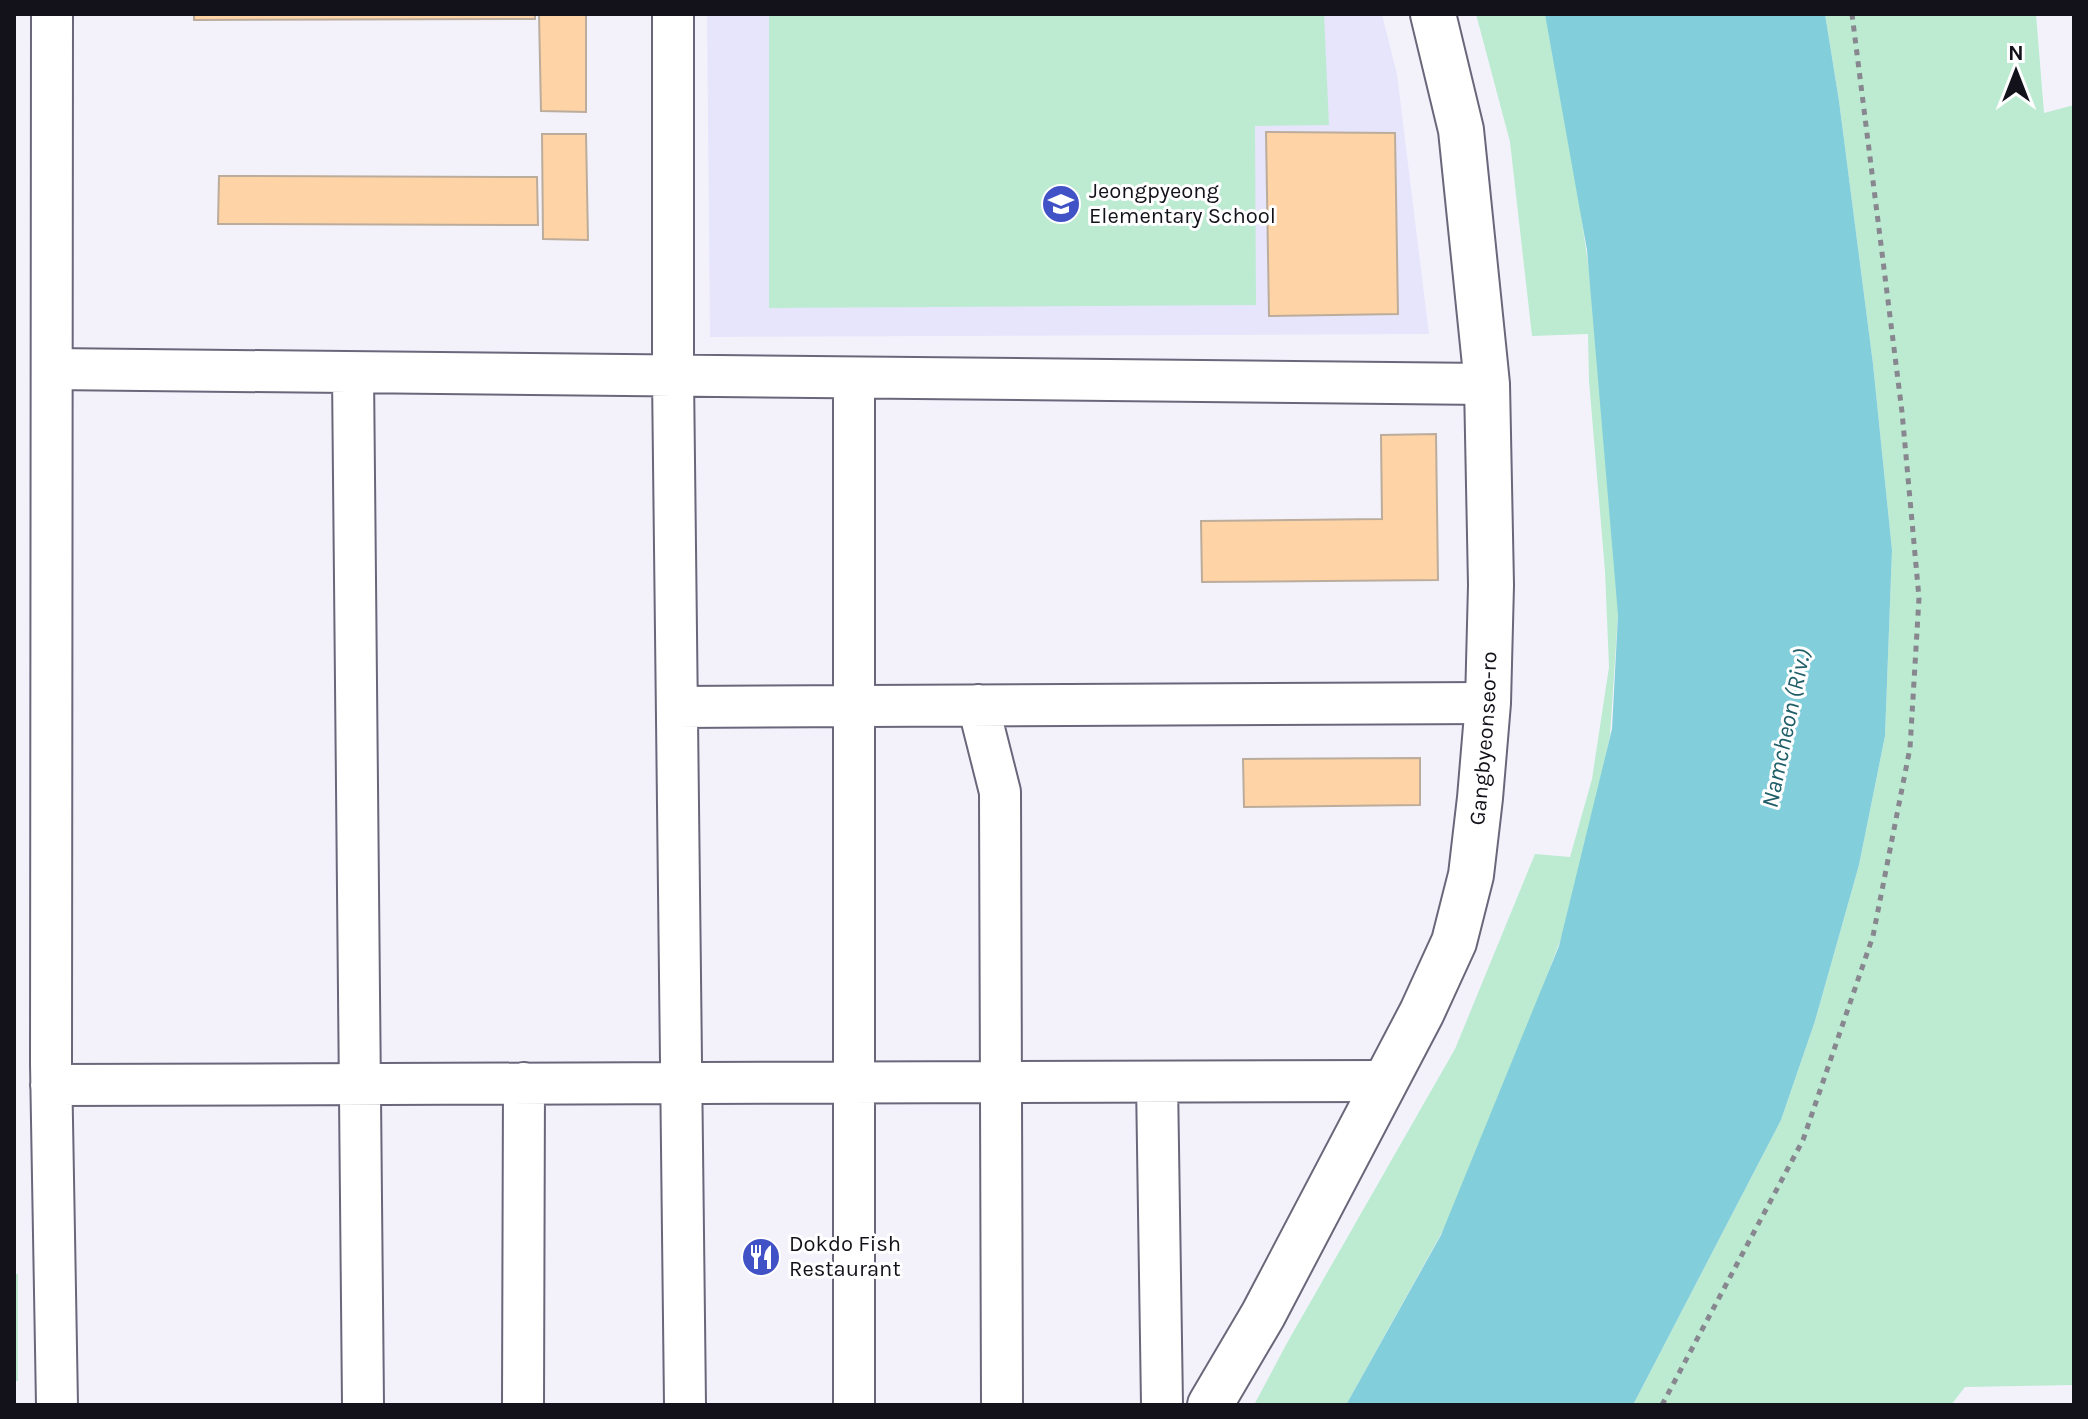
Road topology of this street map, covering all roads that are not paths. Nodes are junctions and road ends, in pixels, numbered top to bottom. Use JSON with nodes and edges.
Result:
{"nodes":[{"id":1,"x":52,"y":14,"type":"edge"},
{"id":2,"x":673,"y":14,"type":"edge"},
{"id":3,"x":1433,"y":14,"type":"edge"},
{"id":4,"x":52,"y":369,"type":"junction"},
{"id":5,"x":353,"y":373,"type":"junction"},
{"id":6,"x":673,"y":376,"type":"junction"},
{"id":7,"x":854,"y":379,"type":"junction"},
{"id":8,"x":1487,"y":384,"type":"junction"},
{"id":9,"x":1488,"y":703,"type":"junction"},
{"id":10,"x":854,"y":705,"type":"junction"},
{"id":11,"x":978,"y":705,"type":"junction"},
{"id":12,"x":677,"y":707,"type":"junction"},
{"id":13,"x":1386,"y":1081,"type":"junction"},
{"id":14,"x":854,"y":1082,"type":"junction"},
{"id":15,"x":1001,"y":1082,"type":"junction"},
{"id":16,"x":1157,"y":1082,"type":"junction"},
{"id":17,"x":360,"y":1083,"type":"junction"},
{"id":18,"x":524,"y":1083,"type":"junction"},
{"id":19,"x":681,"y":1083,"type":"junction"},
{"id":20,"x":51,"y":1085,"type":"junction"},
{"id":21,"x":57,"y":1405,"type":"edge"},
{"id":22,"x":363,"y":1405,"type":"edge"},
{"id":23,"x":523,"y":1405,"type":"edge"},
{"id":24,"x":685,"y":1405,"type":"edge"},
{"id":25,"x":854,"y":1405,"type":"edge"},
{"id":26,"x":1002,"y":1405,"type":"edge"},
{"id":27,"x":1162,"y":1405,"type":"edge"},
{"id":28,"x":1210,"y":1405,"type":"edge"}],
"edges":[{"from":1,"to":4,"type":"street"},
{"from":2,"to":6,"type":"street"},
{"from":3,"to":8,"type":"street","name":"Gangbyeonseo-ro"},
{"from":4,"to":5,"type":"street"},
{"from":4,"to":20,"type":"street"},
{"from":5,"to":6,"type":"street"},
{"from":5,"to":17,"type":"street"},
{"from":6,"to":7,"type":"street"},
{"from":6,"to":12,"type":"street"},
{"from":7,"to":8,"type":"street"},
{"from":7,"to":10,"type":"street"},
{"from":8,"to":9,"type":"street","name":"Gangbyeonseo-ro"},
{"from":9,"to":11,"type":"street"},
{"from":9,"to":13,"type":"street","name":"Gangbyeonseo-ro"},
{"from":10,"to":11,"type":"street"},
{"from":10,"to":12,"type":"street"},
{"from":10,"to":14,"type":"street"},
{"from":11,"to":15,"type":"street"},
{"from":12,"to":19,"type":"street"},
{"from":13,"to":16,"type":"street"},
{"from":13,"to":28,"type":"street","name":"Gangbyeonseo-ro"},
{"from":14,"to":15,"type":"street"},
{"from":14,"to":19,"type":"street"},
{"from":14,"to":25,"type":"street"},
{"from":15,"to":16,"type":"street"},
{"from":15,"to":26,"type":"street"},
{"from":16,"to":27,"type":"street"},
{"from":17,"to":18,"type":"street"},
{"from":17,"to":20,"type":"street"},
{"from":17,"to":22,"type":"street"},
{"from":18,"to":19,"type":"street"},
{"from":18,"to":23,"type":"street"},
{"from":19,"to":24,"type":"street"},
{"from":20,"to":21,"type":"street"}]}
